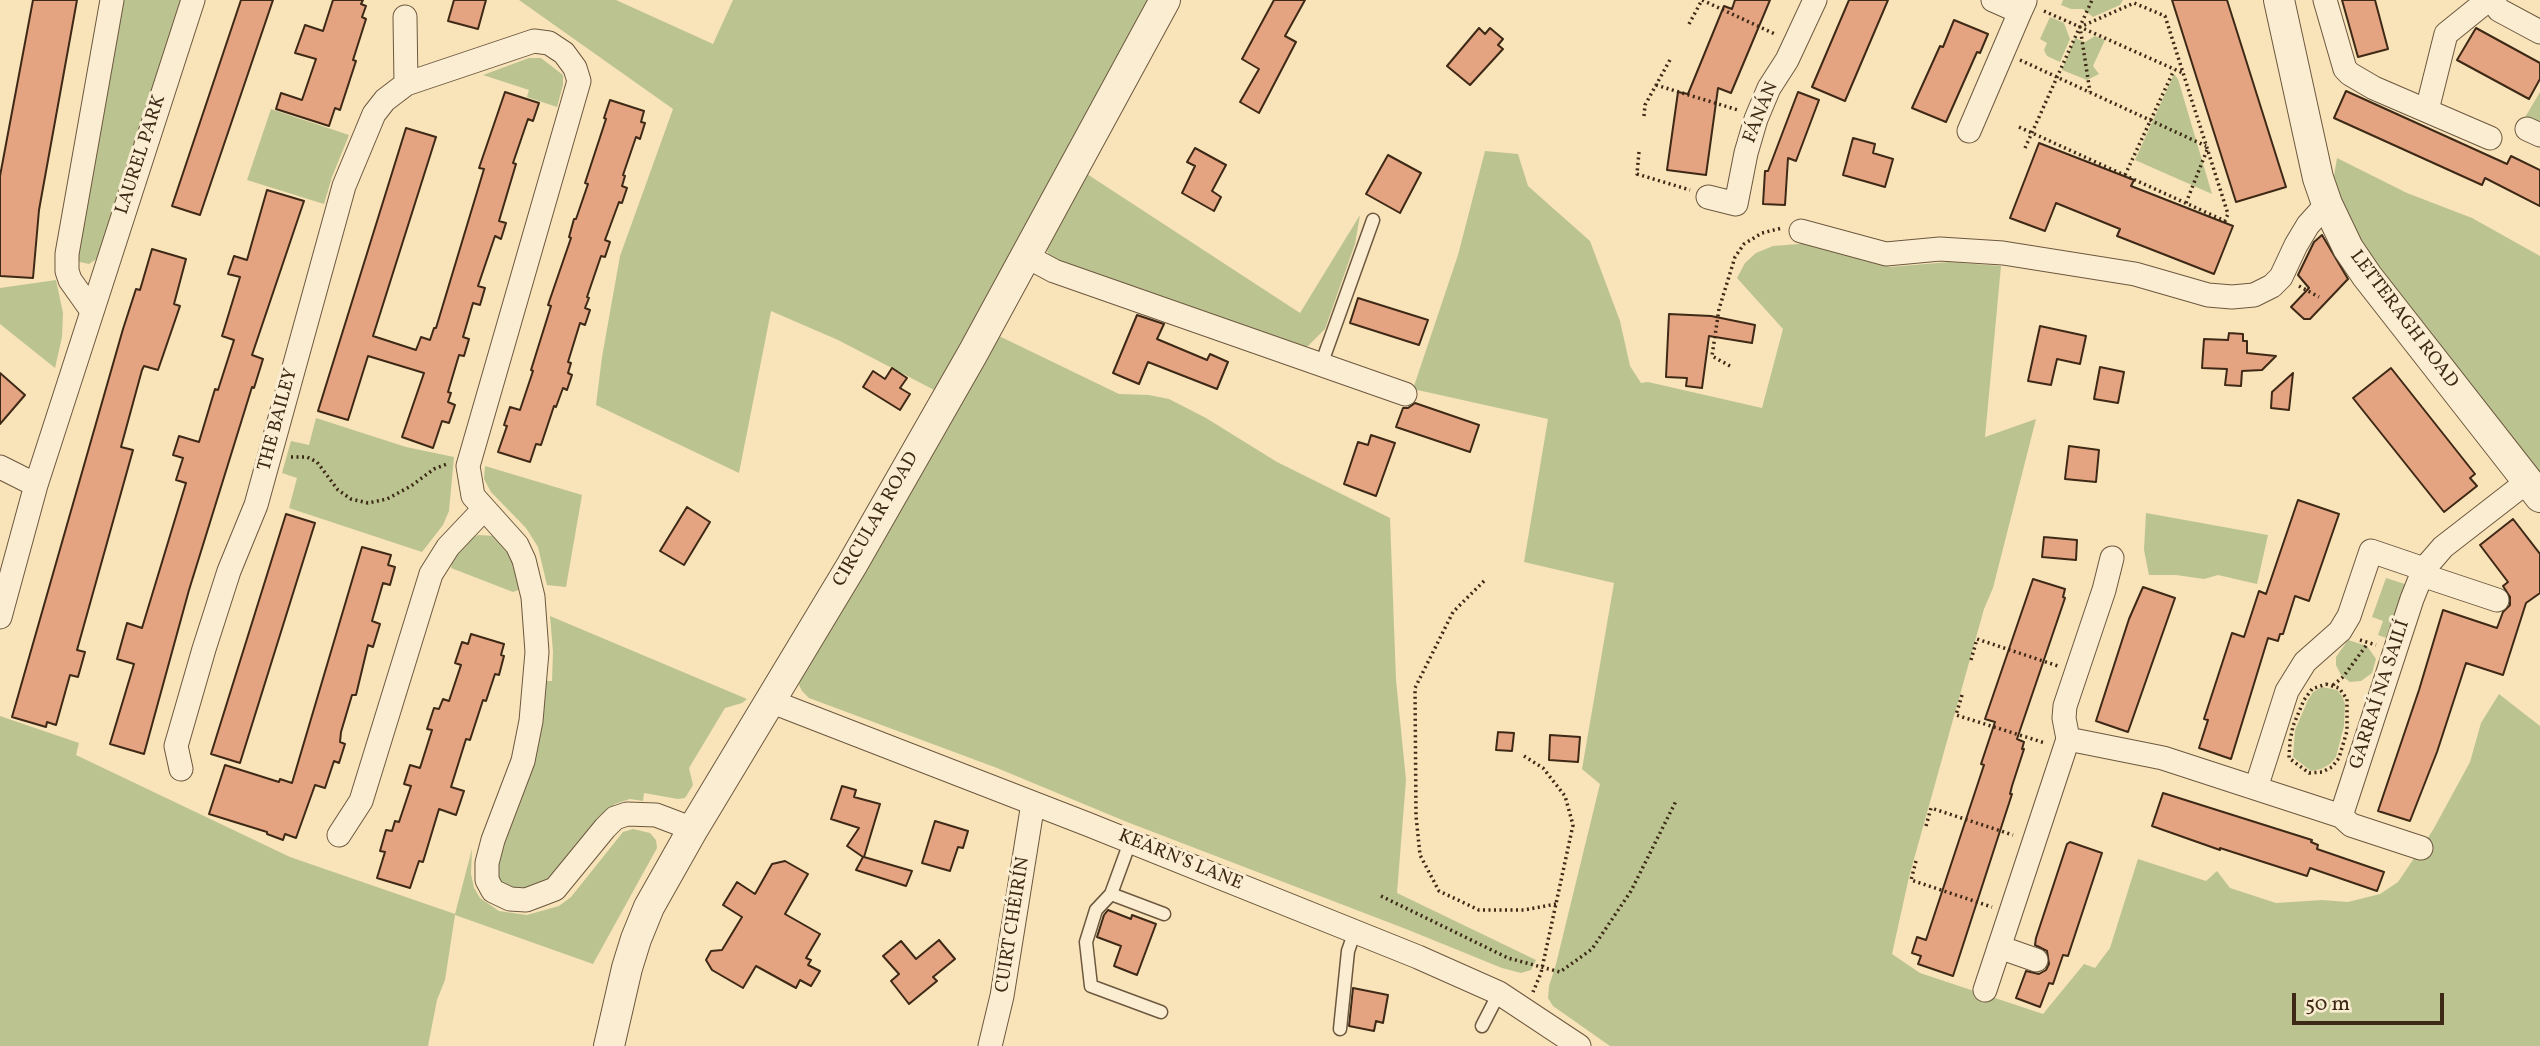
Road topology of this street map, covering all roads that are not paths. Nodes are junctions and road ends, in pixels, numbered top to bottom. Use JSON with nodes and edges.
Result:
{"nodes":[{"id":1,"x":112,"y":0,"type":"edge"},
{"id":2,"x":193,"y":0,"type":"edge"},
{"id":3,"x":1165,"y":0,"type":"edge"},
{"id":4,"x":1815,"y":0,"type":"edge"},
{"id":5,"x":1993,"y":0,"type":"edge"},
{"id":6,"x":2278,"y":0,"type":"edge"},
{"id":7,"x":2325,"y":0,"type":"edge"},
{"id":8,"x":2490,"y":0,"type":"edge"},
{"id":9,"x":2023,"y":5,"type":"edge"},
{"id":10,"x":405,"y":17,"type":"dead end"},
{"id":11,"x":2540,"y":32,"type":"edge"},
{"id":12,"x":406,"y":84,"type":"junction"},
{"id":13,"x":2427,"y":110,"type":"junction"},
{"id":14,"x":1969,"y":131,"type":"dead end"},
{"id":15,"x":2490,"y":138,"type":"dead end"},
{"id":16,"x":1707,"y":197,"type":"road end"},
{"id":17,"x":2327,"y":204,"type":"junction"},
{"id":18,"x":1373,"y":220,"type":"dead end"},
{"id":19,"x":1801,"y":231,"type":"road end"},
{"id":20,"x":1026,"y":256,"type":"junction"},
{"id":21,"x":92,"y":311,"type":"junction"},
{"id":22,"x":1321,"y":365,"type":"junction"},
{"id":23,"x":1405,"y":394,"type":"dead end"},
{"id":24,"x":0,"y":467,"type":"edge"},
{"id":25,"x":36,"y":485,"type":"junction"},
{"id":26,"x":2534,"y":489,"type":"edge"},
{"id":27,"x":484,"y":509,"type":"junction"},
{"id":28,"x":2112,"y":558,"type":"dead end"},
{"id":29,"x":2423,"y":572,"type":"junction"},
{"id":30,"x":2497,"y":600,"type":"dead end"},
{"id":31,"x":0,"y":617,"type":"edge"},
{"id":32,"x":770,"y":701,"type":"junction"},
{"id":33,"x":2066,"y":744,"type":"junction"},
{"id":34,"x":181,"y":769,"type":"dead end"},
{"id":35,"x":2256,"y":788,"type":"junction"},
{"id":36,"x":1033,"y":803,"type":"junction"},
{"id":37,"x":2341,"y":816,"type":"junction"},
{"id":38,"x":693,"y":829,"type":"junction"},
{"id":39,"x":339,"y":835,"type":"dead end"},
{"id":40,"x":1130,"y":842,"type":"junction"},
{"id":41,"x":2421,"y":848,"type":"dead end"},
{"id":42,"x":1111,"y":894,"type":"junction"},
{"id":43,"x":1164,"y":914,"type":"dead end"},
{"id":44,"x":1355,"y":931,"type":"junction"},
{"id":45,"x":1999,"y":947,"type":"junction"},
{"id":46,"x":2036,"y":960,"type":"dead end"},
{"id":47,"x":1985,"y":990,"type":"dead end"},
{"id":48,"x":1499,"y":993,"type":"junction"},
{"id":49,"x":1161,"y":1012,"type":"dead end"},
{"id":50,"x":1482,"y":1026,"type":"dead end"},
{"id":51,"x":1340,"y":1029,"type":"dead end"},
{"id":52,"x":609,"y":1046,"type":"edge"},
{"id":53,"x":990,"y":1046,"type":"edge"},
{"id":54,"x":1579,"y":1046,"type":"edge"}],
"edges":[{"from":1,"to":21,"type":"street"},
{"from":2,"to":21,"type":"street","name":"LAUREL PARK"},
{"from":3,"to":20,"type":"street","name":"CIRCULAR ROAD"},
{"from":4,"to":16,"type":"street","name":"FÁNÁN"},
{"from":5,"to":9,"type":"street"},
{"from":6,"to":17,"type":"street","name":"LETTERAGH ROAD"},
{"from":7,"to":13,"type":"street"},
{"from":8,"to":11,"type":"street"},
{"from":8,"to":13,"type":"street"},
{"from":9,"to":14,"type":"street"},
{"from":10,"to":12,"type":"street"},
{"from":12,"to":27,"type":"street","name":"THE BAILEY"},
{"from":12,"to":34,"type":"street","name":"THE BAILEY"},
{"from":13,"to":15,"type":"street"},
{"from":17,"to":19,"type":"street"},
{"from":17,"to":26,"type":"street","name":"LETTERAGH ROAD"},
{"from":18,"to":22,"type":"lane"},
{"from":20,"to":22,"type":"street"},
{"from":20,"to":32,"type":"street","name":"CIRCULAR ROAD"},
{"from":21,"to":25,"type":"street","name":"LAUREL PARK"},
{"from":22,"to":23,"type":"street"},
{"from":24,"to":25,"type":"street"},
{"from":25,"to":31,"type":"street","name":"LAUREL PARK"},
{"from":26,"to":29,"type":"street","name":"GARRAÍ NA SAILÍ"},
{"from":27,"to":38,"type":"street","name":"THE BAILEY"},
{"from":27,"to":39,"type":"street"},
{"from":28,"to":33,"type":"street"},
{"from":29,"to":30,"type":"street"},
{"from":29,"to":35,"type":"street"},
{"from":29,"to":37,"type":"street","name":"GARRAÍ NA SAILÍ"},
{"from":32,"to":36,"type":"street","name":"KEARN'S LANE"},
{"from":32,"to":38,"type":"street","name":"CIRCULAR ROAD"},
{"from":33,"to":35,"type":"street"},
{"from":33,"to":45,"type":"street"},
{"from":35,"to":37,"type":"street"},
{"from":36,"to":40,"type":"street","name":"KEARN'S LANE"},
{"from":36,"to":53,"type":"street","name":"CUIRT CHÉIRÍN"},
{"from":37,"to":41,"type":"street"},
{"from":38,"to":52,"type":"street","name":"CIRCULAR ROAD"},
{"from":40,"to":42,"type":"lane"},
{"from":40,"to":44,"type":"street","name":"KEARN'S LANE"},
{"from":42,"to":43,"type":"lane"},
{"from":42,"to":49,"type":"lane"},
{"from":44,"to":48,"type":"street","name":"KEARN'S LANE"},
{"from":44,"to":51,"type":"lane"},
{"from":45,"to":46,"type":"street"},
{"from":45,"to":47,"type":"street"},
{"from":48,"to":50,"type":"lane"},
{"from":48,"to":54,"type":"street","name":"KEARN'S LANE"}]}
